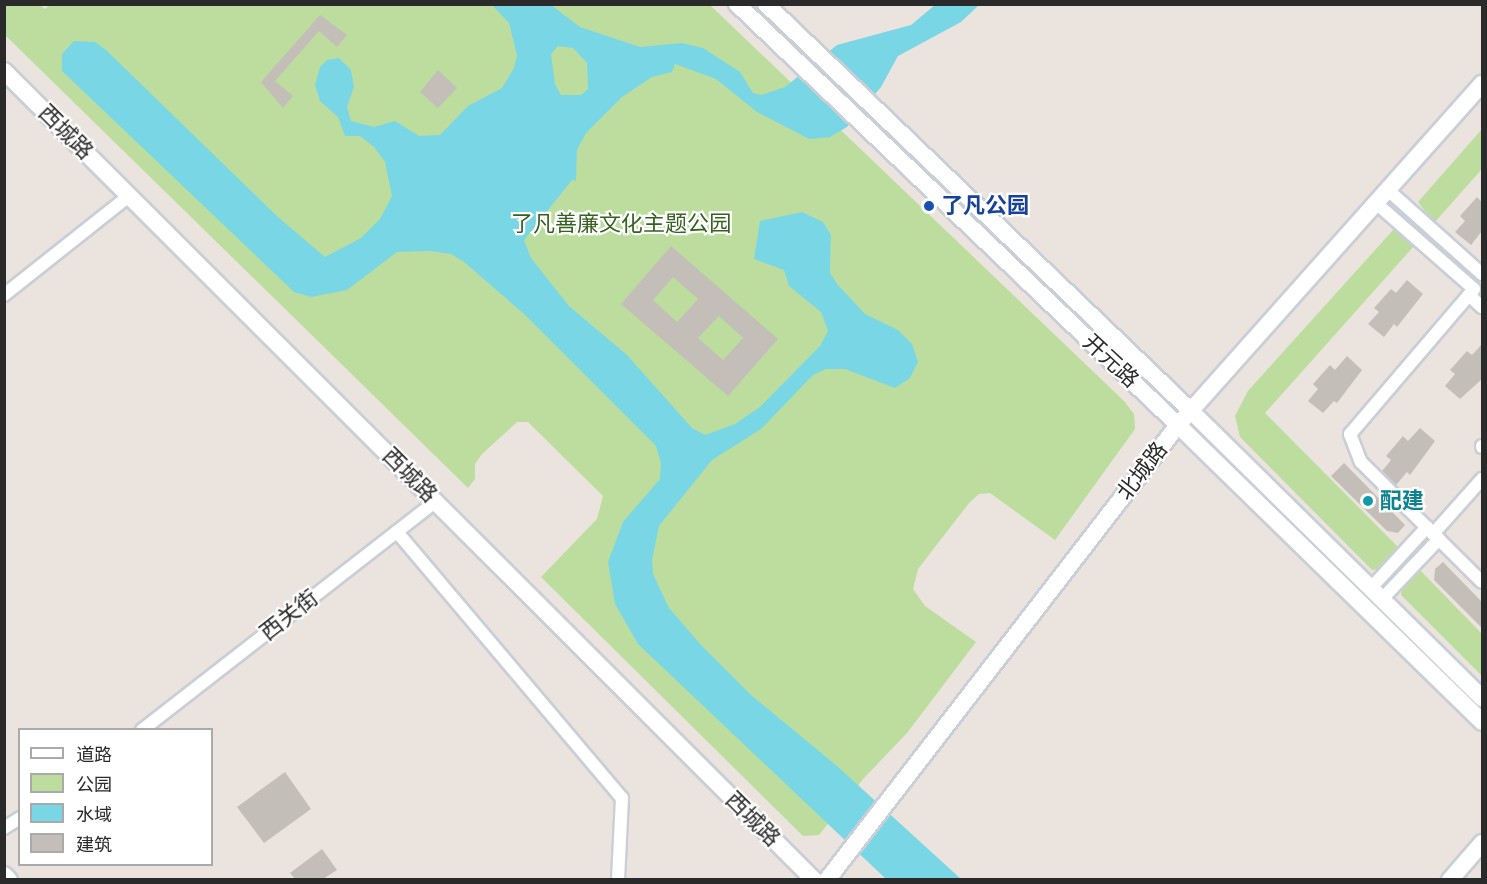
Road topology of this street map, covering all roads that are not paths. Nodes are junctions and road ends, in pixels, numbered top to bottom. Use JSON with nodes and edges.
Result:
{"nodes":[{"id":1,"x":737,"y":4,"type":"edge"},
{"id":2,"x":766,"y":4,"type":"edge"},
{"id":3,"x":4,"y":71,"type":"edge"},
{"id":4,"x":1482,"y":84,"type":"edge"},
{"id":5,"x":1388,"y":190,"type":"junction"},
{"id":6,"x":130,"y":195,"type":"junction"},
{"id":7,"x":1376,"y":203,"type":"junction"},
{"id":8,"x":1482,"y":274,"type":"edge"},
{"id":9,"x":1475,"y":288,"type":"edge"},
{"id":10,"x":4,"y":295,"type":"edge"},
{"id":11,"x":1482,"y":307,"type":"edge"},
{"id":12,"x":1191,"y":411,"type":"junction"},
{"id":13,"x":1178,"y":425,"type":"junction"},
{"id":14,"x":1482,"y":479,"type":"edge"},
{"id":15,"x":436,"y":501,"type":"junction"},
{"id":16,"x":397,"y":532,"type":"junction"},
{"id":17,"x":1433,"y":533,"type":"junction"},
{"id":18,"x":1482,"y":582,"type":"edge"},
{"id":19,"x":1376,"y":594,"type":"junction"},
{"id":20,"x":1482,"y":698,"type":"edge"},
{"id":21,"x":1482,"y":722,"type":"edge"},
{"id":22,"x":143,"y":728,"type":"edge"},
{"id":23,"x":18,"y":819,"type":"edge"},
{"id":24,"x":4,"y":828,"type":"edge"},
{"id":25,"x":1482,"y":843,"type":"edge"},
{"id":26,"x":4,"y":875,"type":"edge"},
{"id":27,"x":9,"y":879,"type":"edge"},
{"id":28,"x":618,"y":879,"type":"edge"},
{"id":29,"x":814,"y":879,"type":"edge"},
{"id":30,"x":827,"y":879,"type":"edge"},
{"id":31,"x":1450,"y":879,"type":"edge"}],
"edges":[{"from":1,"to":13,"type":"street","name":"开元路"},
{"from":2,"to":12,"type":"street","name":"开元路"},
{"from":3,"to":6,"type":"street","name":"西城路"},
{"from":4,"to":5,"type":"street","name":"北城路"},
{"from":5,"to":7,"type":"street","name":"北城路"},
{"from":5,"to":8,"type":"street"},
{"from":6,"to":10,"type":"street"},
{"from":6,"to":15,"type":"street","name":"西城路"},
{"from":7,"to":9,"type":"street"},
{"from":7,"to":12,"type":"street","name":"北城路"},
{"from":9,"to":11,"type":"street"},
{"from":9,"to":17,"type":"street"},
{"from":12,"to":13,"type":"street","name":"北城路"},
{"from":12,"to":19,"type":"street","name":"开元路"},
{"from":13,"to":21,"type":"street","name":"开元路"},
{"from":13,"to":30,"type":"street","name":"北城路"},
{"from":14,"to":17,"type":"street"},
{"from":15,"to":16,"type":"street","name":"西关街"},
{"from":15,"to":29,"type":"street","name":"西城路"},
{"from":16,"to":22,"type":"street","name":"西关街"},
{"from":16,"to":28,"type":"street"},
{"from":17,"to":18,"type":"street"},
{"from":17,"to":19,"type":"street"},
{"from":19,"to":20,"type":"street","name":"开元路"},
{"from":23,"to":24,"type":"street"},
{"from":25,"to":31,"type":"street"},
{"from":26,"to":27,"type":"street"}]}
